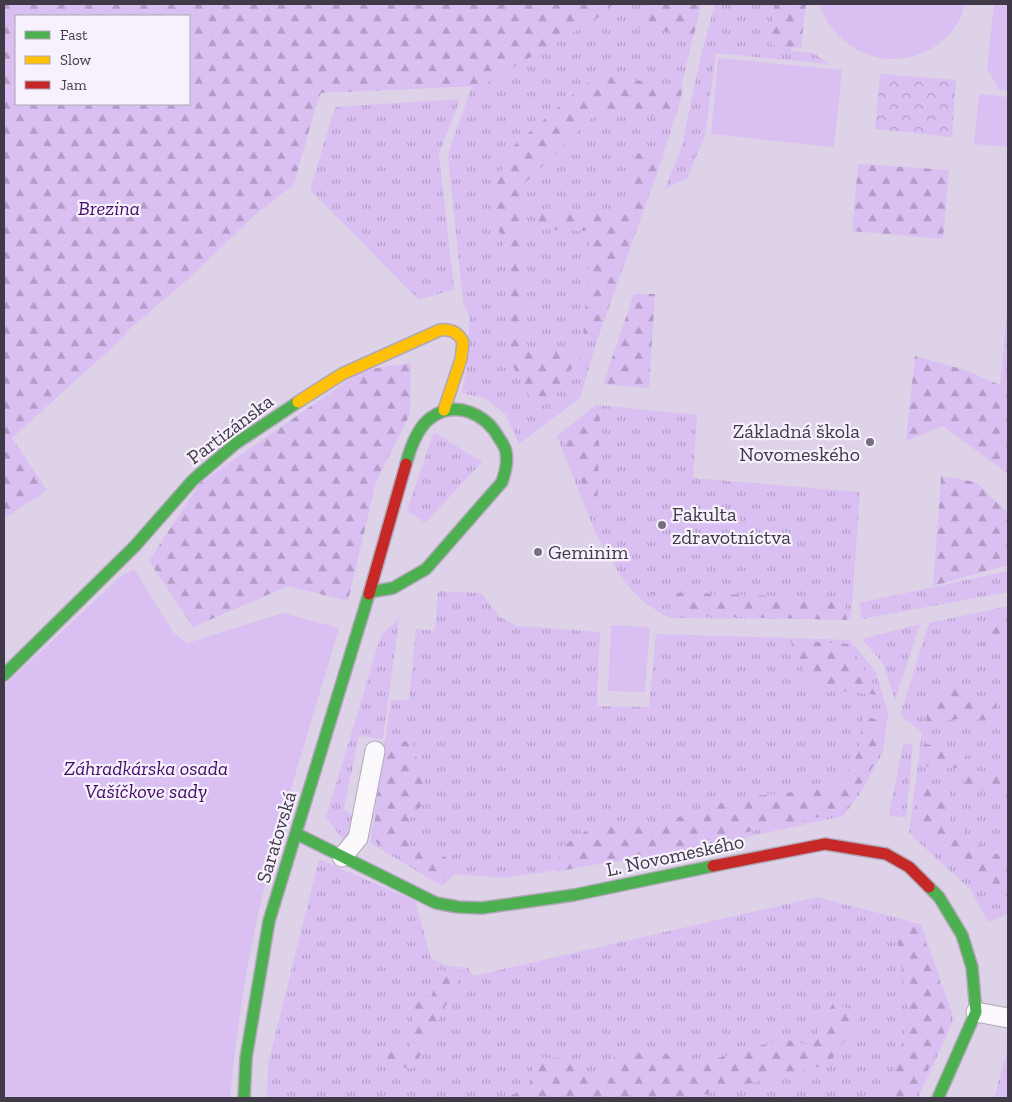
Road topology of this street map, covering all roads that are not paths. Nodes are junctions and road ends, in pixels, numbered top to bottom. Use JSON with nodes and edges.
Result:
{"nodes":[{"id":1,"x":444,"y":410,"type":"junction"},
{"id":2,"x":370,"y":592,"type":"junction"},
{"id":3,"x":4,"y":675,"type":"edge"},
{"id":4,"x":374,"y":751,"type":"dead end"},
{"id":5,"x":297,"y":834,"type":"junction"},
{"id":6,"x":342,"y":856,"type":"junction"},
{"id":7,"x":976,"y":1012,"type":"junction"},
{"id":8,"x":1008,"y":1018,"type":"edge"},
{"id":9,"x":244,"y":1098,"type":"edge"},
{"id":10,"x":938,"y":1098,"type":"edge"}],
"edges":[{"from":1,"to":2,"type":"street","name":"Saratovská"},
{"from":1,"to":2,"type":"street"},
{"from":1,"to":3,"type":"street","name":"Partizánska"},
{"from":2,"to":5,"type":"street","name":"Saratovská"},
{"from":4,"to":6,"type":"street"},
{"from":5,"to":6,"type":"street","name":"L. Novomeského"},
{"from":5,"to":9,"type":"street","name":"Saratovská"},
{"from":6,"to":7,"type":"street","name":"L. Novomeského"},
{"from":7,"to":8,"type":"street"},
{"from":7,"to":10,"type":"street"}]}
